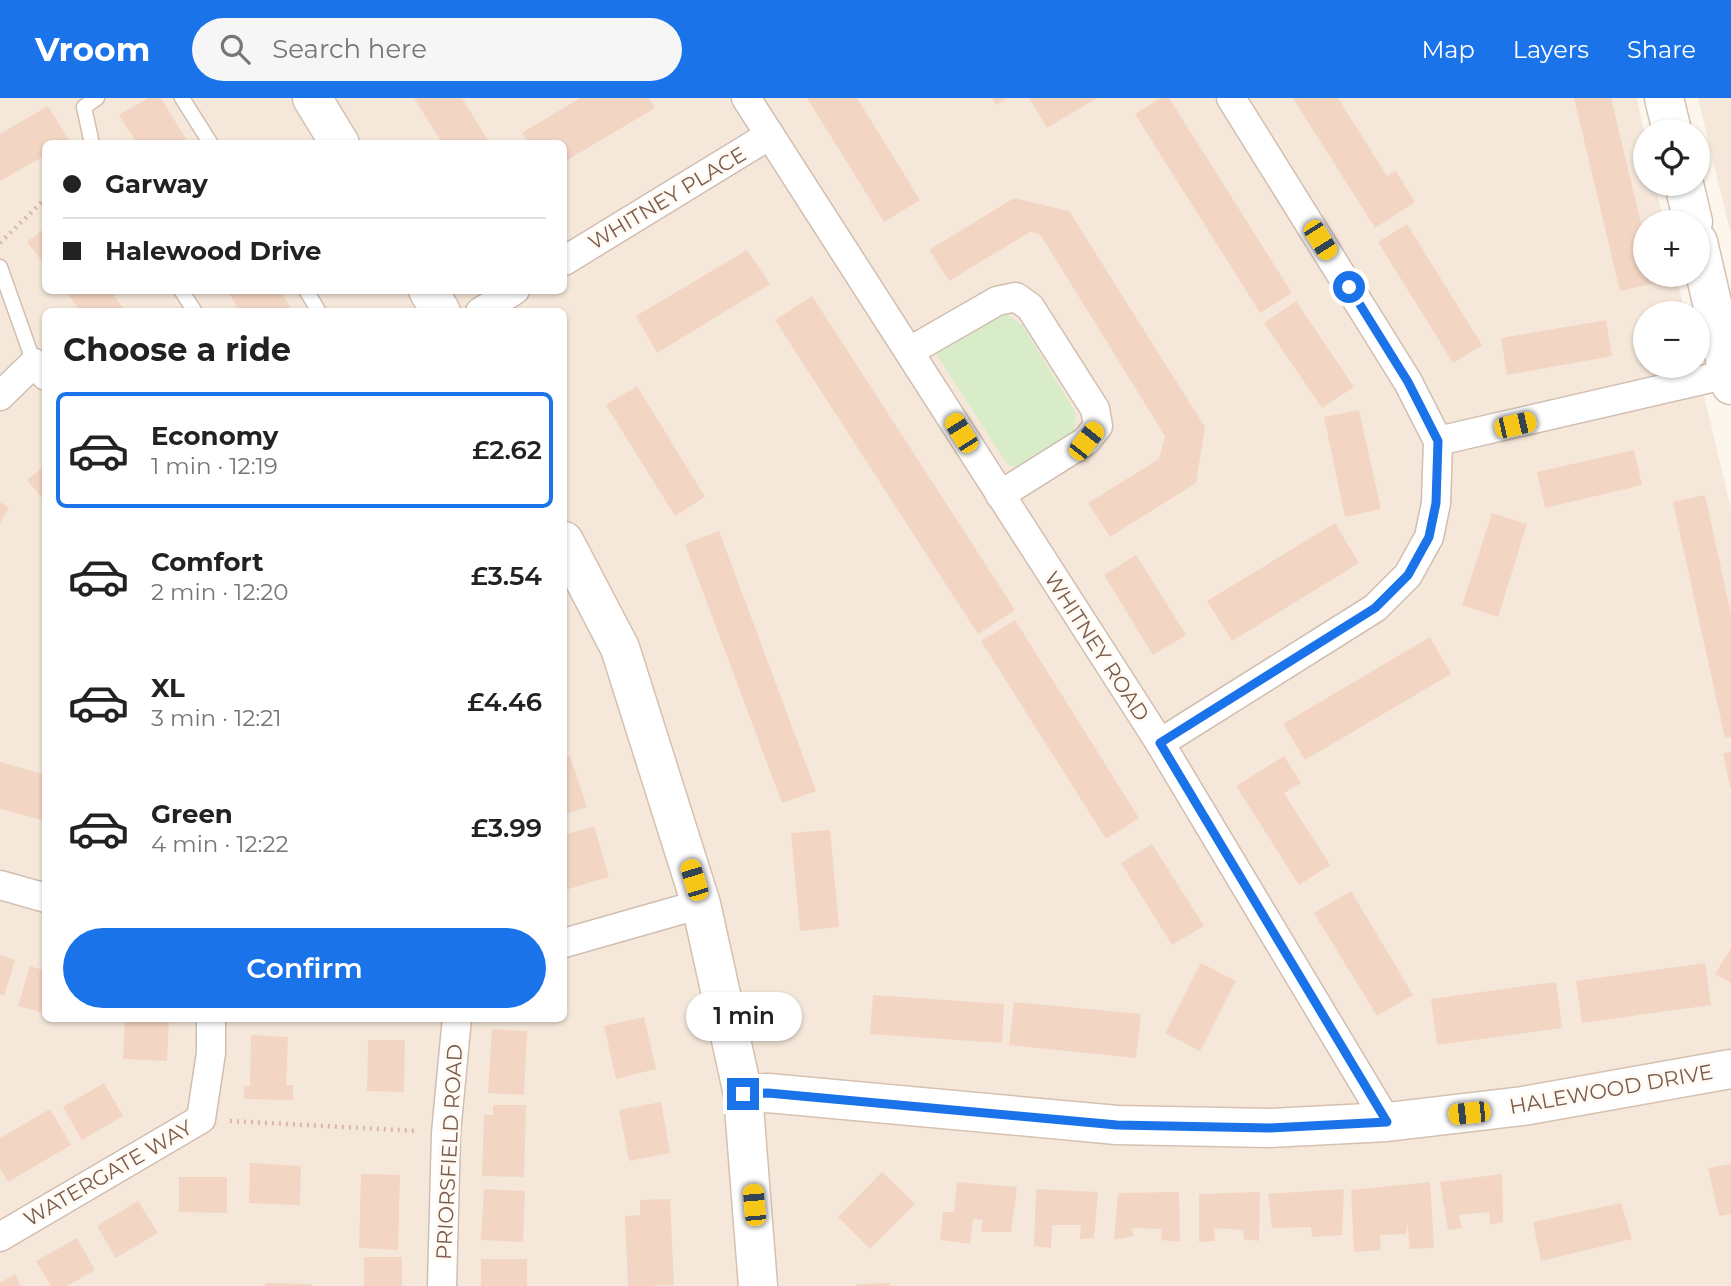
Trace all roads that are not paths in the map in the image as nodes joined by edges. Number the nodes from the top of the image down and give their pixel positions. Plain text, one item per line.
1 (97, 98) edge
2 (182, 98) edge
3 (312, 98) edge
4 (746, 98) edge
5 (1231, 98) edge
6 (1664, 98) edge
7 (1669, 119) edge
8 (770, 135) junction
9 (91, 140) edge
10 (208, 140) edge
11 (338, 140) edge
12 (567, 259) edge
13 (0, 267) edge
14 (1708, 287) edge
15 (509, 294) edge
16 (486, 308) edge
17 (910, 351) junction
18 (40, 369) edge
19 (1730, 380) edge
20 (0, 396) edge
21 (1438, 441) junction
22 (1000, 495) junction
23 (567, 547) edge
24 (1160, 743) junction
25 (0, 884) edge
26 (42, 897) edge
27 (701, 904) junction
28 (567, 942) edge
29 (211, 1022) edge
30 (457, 1022) edge
31 (1729, 1067) edge
32 (743, 1094) junction
33 (1387, 1122) junction
34 (0, 1237) edge
35 (442, 1286) edge
36 (758, 1286) edge

1 - 9 lane
2 - 10 lane
3 - 11 street
4 - 8 street, WHITNEY ROAD
5 - 21 street
6 - 7 street
8 - 12 street, WHITNEY PLACE
8 - 17 street, WHITNEY ROAD
13 - 18 lane
14 - 19 street
15 - 16 street
17 - 22 street, WHITNEY ROAD
17 - 22 street
18 - 20 street
19 - 21 street
21 - 24 street
22 - 24 street, WHITNEY ROAD
23 - 27 street
24 - 33 street, WHITNEY ROAD
25 - 26 street
27 - 28 street
27 - 32 street
29 - 34 street, WATERGATE WAY
30 - 35 street, PRIORSFIELD ROAD
31 - 33 street, HALEWOOD DRIVE
32 - 33 street, HALEWOOD DRIVE
32 - 36 street

